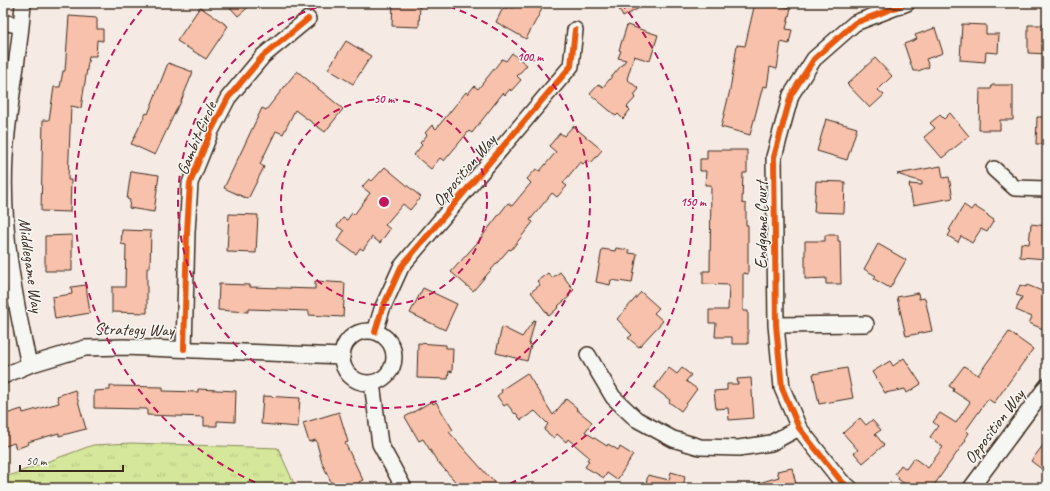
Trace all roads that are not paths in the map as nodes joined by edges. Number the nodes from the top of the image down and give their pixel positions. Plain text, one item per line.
1 (23, 3) edge
2 (907, 3) edge
3 (308, 19) dead end
4 (3, 22) edge
5 (22, 26) junction
6 (575, 30) dead end
7 (994, 168) dead end
8 (1047, 189) edge
9 (866, 324) dead end
10 (776, 325) junction
11 (375, 332) junction
12 (184, 349) junction
13 (588, 355) dead end
14 (342, 356) junction
15 (29, 365) junction
16 (3, 376) edge
17 (372, 383) junction
18 (1047, 386) edge
19 (799, 428) junction
20 (404, 488) edge
21 (850, 488) edge
22 (971, 488) edge

1 - 5 street, Middlegame Way
2 - 10 street, Endgame Court
3 - 12 street, Gambit Circle
4 - 5 street
5 - 15 street, Middlegame Way
6 - 11 street, Opposition Way
7 - 8 street
9 - 10 street
10 - 19 street, Endgame Court
11 - 14 street
11 - 17 street
12 - 14 street, Strategy Way
12 - 15 street, Strategy Way
13 - 19 street
14 - 17 street
15 - 16 street, Strategy Way
17 - 20 street
18 - 22 street, Opposition Way
19 - 21 street, Endgame Court

